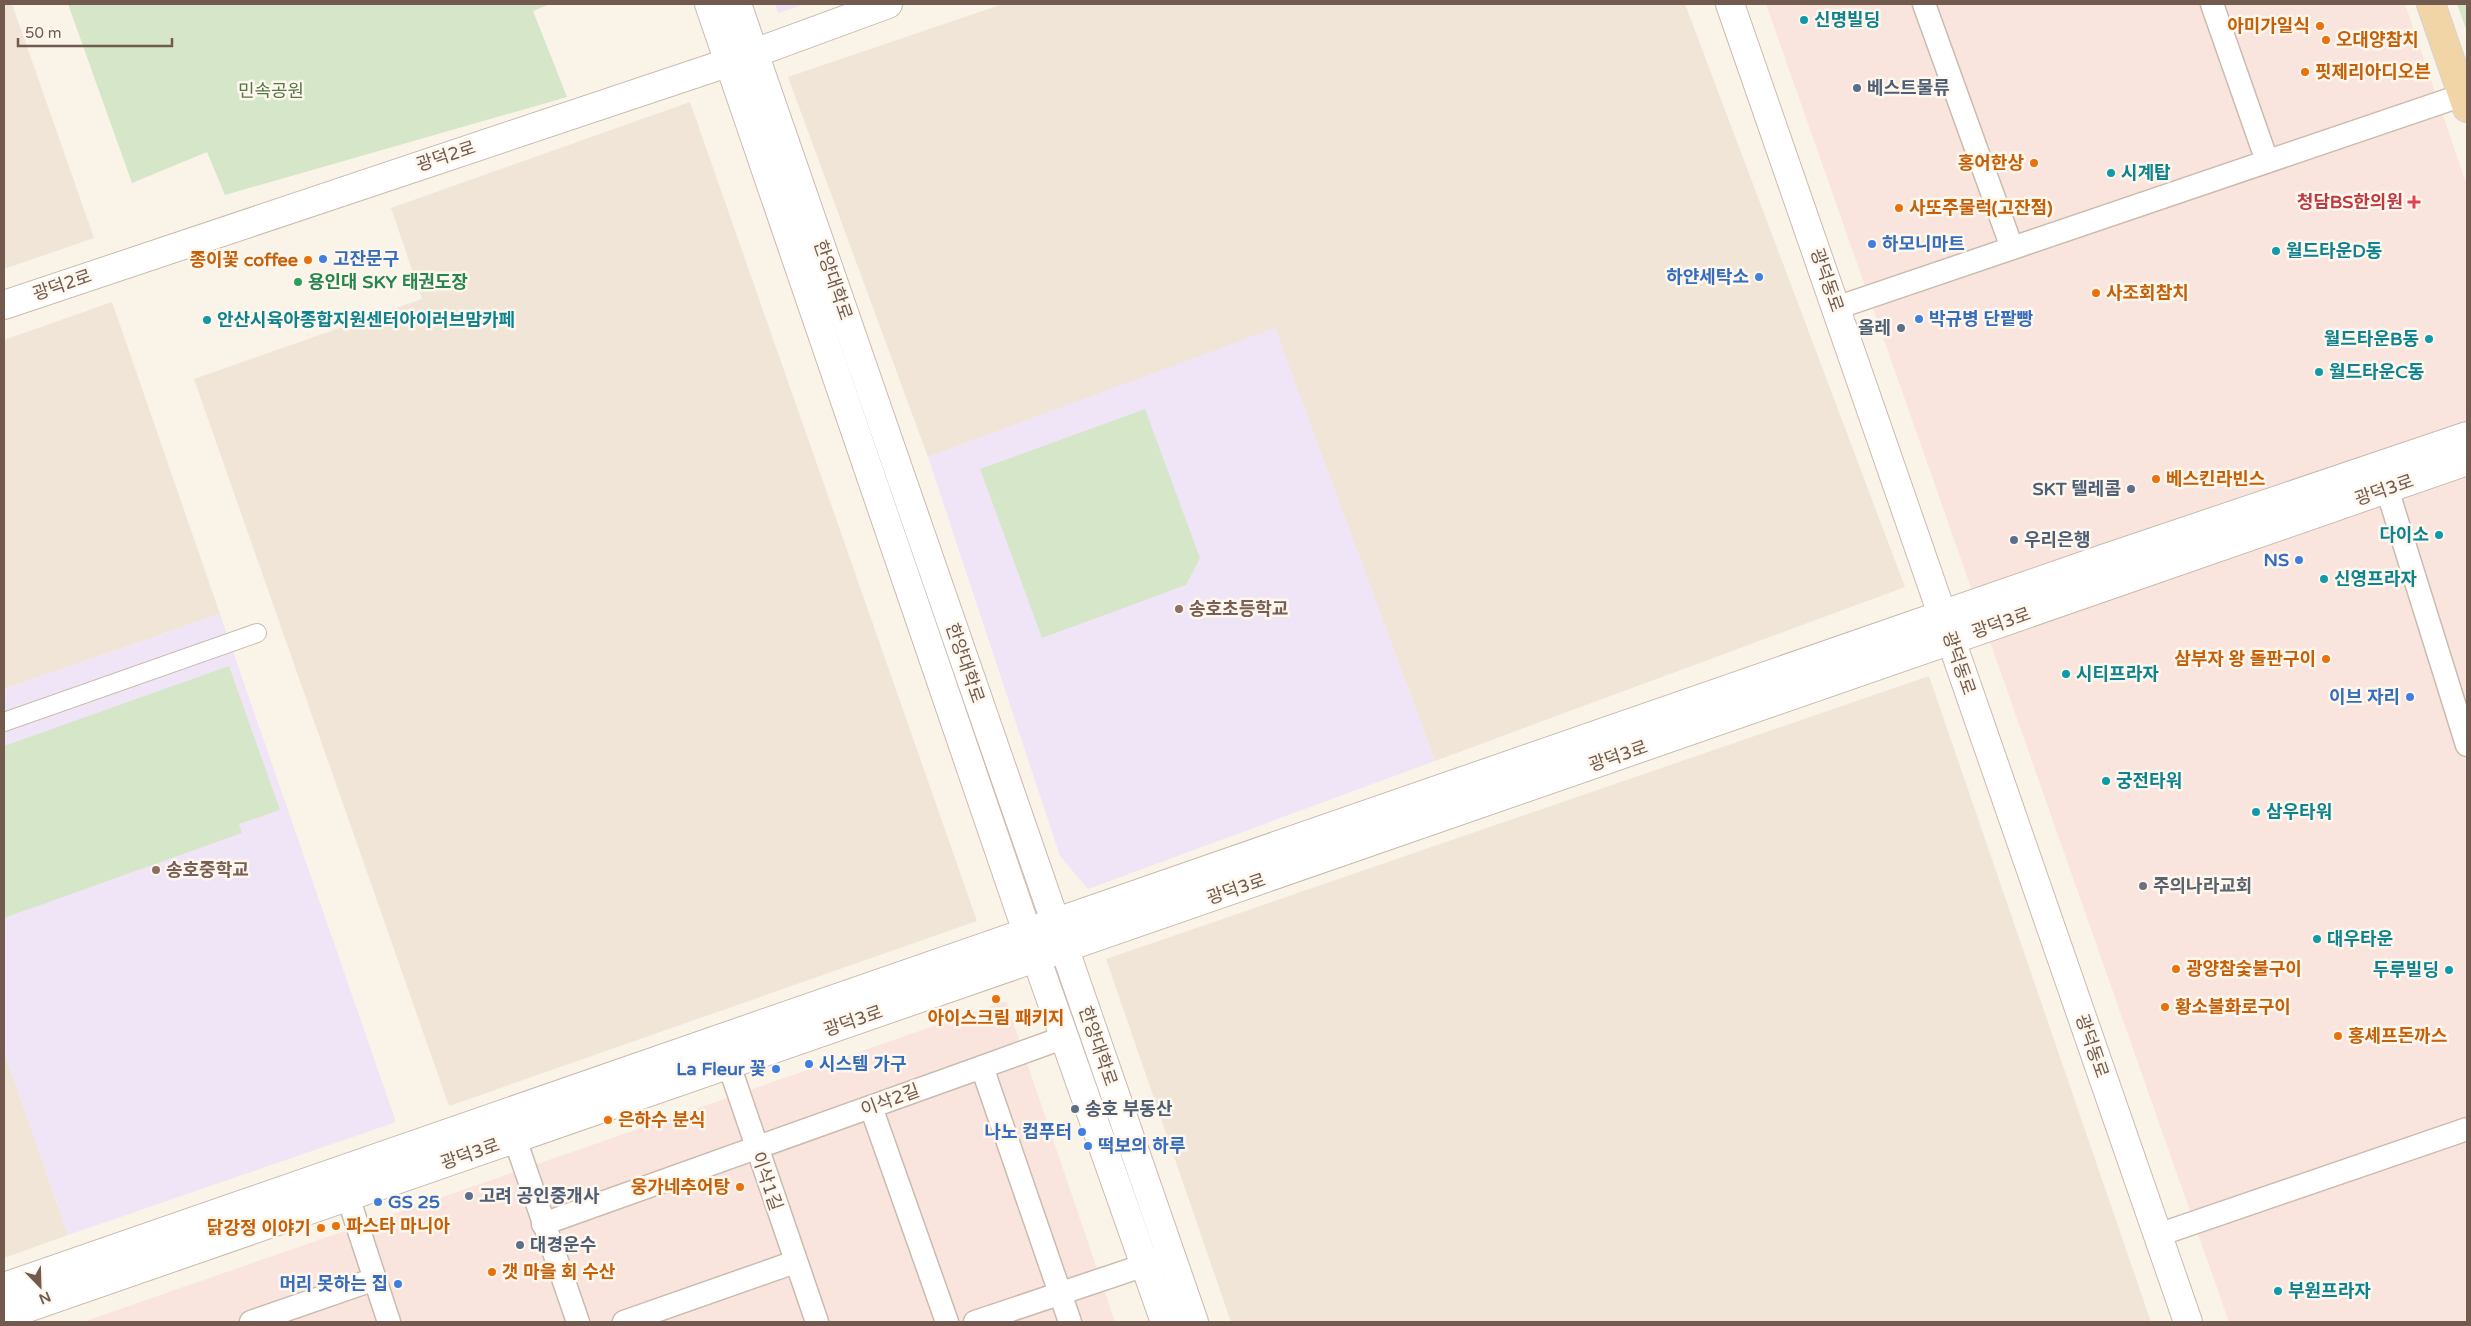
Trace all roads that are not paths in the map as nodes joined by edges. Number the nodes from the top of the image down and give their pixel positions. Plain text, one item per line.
1 (709, 4) edge
2 (737, 4) edge
3 (888, 4) edge
4 (1730, 4) edge
5 (1924, 4) edge
6 (2212, 4) edge
7 (2431, 4) edge
8 (742, 57) junction
9 (2465, 101) edge
10 (2268, 161) junction
11 (2012, 248) junction
12 (4, 305) edge
13 (1836, 308) junction
14 (2467, 436) edge
15 (2467, 460) edge
16 (2387, 489) junction
17 (1943, 615) junction
18 (257, 633) dead end
19 (1952, 641) junction
20 (4, 722) edge
21 (2467, 745) edge
22 (1055, 922) junction
23 (1027, 932) junction
24 (1064, 948) junction
25 (1036, 958) junction
26 (1065, 1037) junction
27 (715, 1040) junction
28 (728, 1064) junction
29 (982, 1067) junction
30 (871, 1107) junction
31 (2467, 1129) edge
32 (515, 1139) junction
33 (756, 1148) junction
34 (348, 1197) junction
35 (543, 1224) junction
36 (2158, 1235) junction
37 (1158, 1261) junction
38 (796, 1262) junction
39 (375, 1279) junction
40 (4, 1287) edge
41 (1060, 1294) junction
42 (4, 1316) edge
43 (251, 1322) edge
44 (389, 1322) edge
45 (578, 1322) edge
46 (624, 1322) edge
47 (817, 1322) edge
48 (947, 1322) edge
49 (975, 1322) edge
50 (1070, 1322) edge
51 (1165, 1322) edge
52 (1194, 1322) edge
53 (2188, 1322) edge

1 - 8 street, 한양대학로
2 - 8 street, 한양대학로
3 - 8 street, 광덕2로
4 - 13 street, 광덕동로
5 - 11 street
6 - 10 street
7 - 9 main road
8 - 12 street, 광덕2로
8 - 22 street, 한양대학로
8 - 23 street, 한양대학로
9 - 10 street
10 - 11 street
11 - 13 street
13 - 17 street, 광덕동로
14 - 17 street, 광덕3로
15 - 16 street, 광덕3로
16 - 19 street, 광덕3로
16 - 21 street
17 - 19 street, 광덕동로
17 - 22 street, 광덕3로
18 - 20 street
19 - 24 street, 광덕3로
19 - 36 street, 광덕동로
22 - 23 street, 광덕3로
22 - 24 street, 한양대학로
23 - 25 street, 한양대학로
23 - 27 street, 광덕3로
24 - 25 street, 광덕3로
24 - 37 street, 한양대학로
25 - 26 street, 한양대학로
25 - 28 street, 광덕3로
26 - 29 street, 이삭2길
26 - 37 street, 한양대학로
27 - 28 street, 이삭1길
27 - 40 street, 광덕3로
28 - 32 street, 광덕3로
28 - 33 street, 이삭1길
29 - 30 street, 이삭2길
29 - 41 street
30 - 33 street, 이삭2길
30 - 48 street
31 - 36 street
32 - 34 street, 광덕3로
32 - 35 street
33 - 35 street, 이삭2길
33 - 38 street, 이삭1길
34 - 39 street
34 - 42 street, 광덕3로
35 - 45 street
36 - 53 street, 광덕동로
37 - 41 street
37 - 51 street, 한양대학로
37 - 52 street, 한양대학로
38 - 46 street
38 - 47 street, 이삭1길
39 - 43 street
39 - 44 street
41 - 49 street
41 - 50 street

